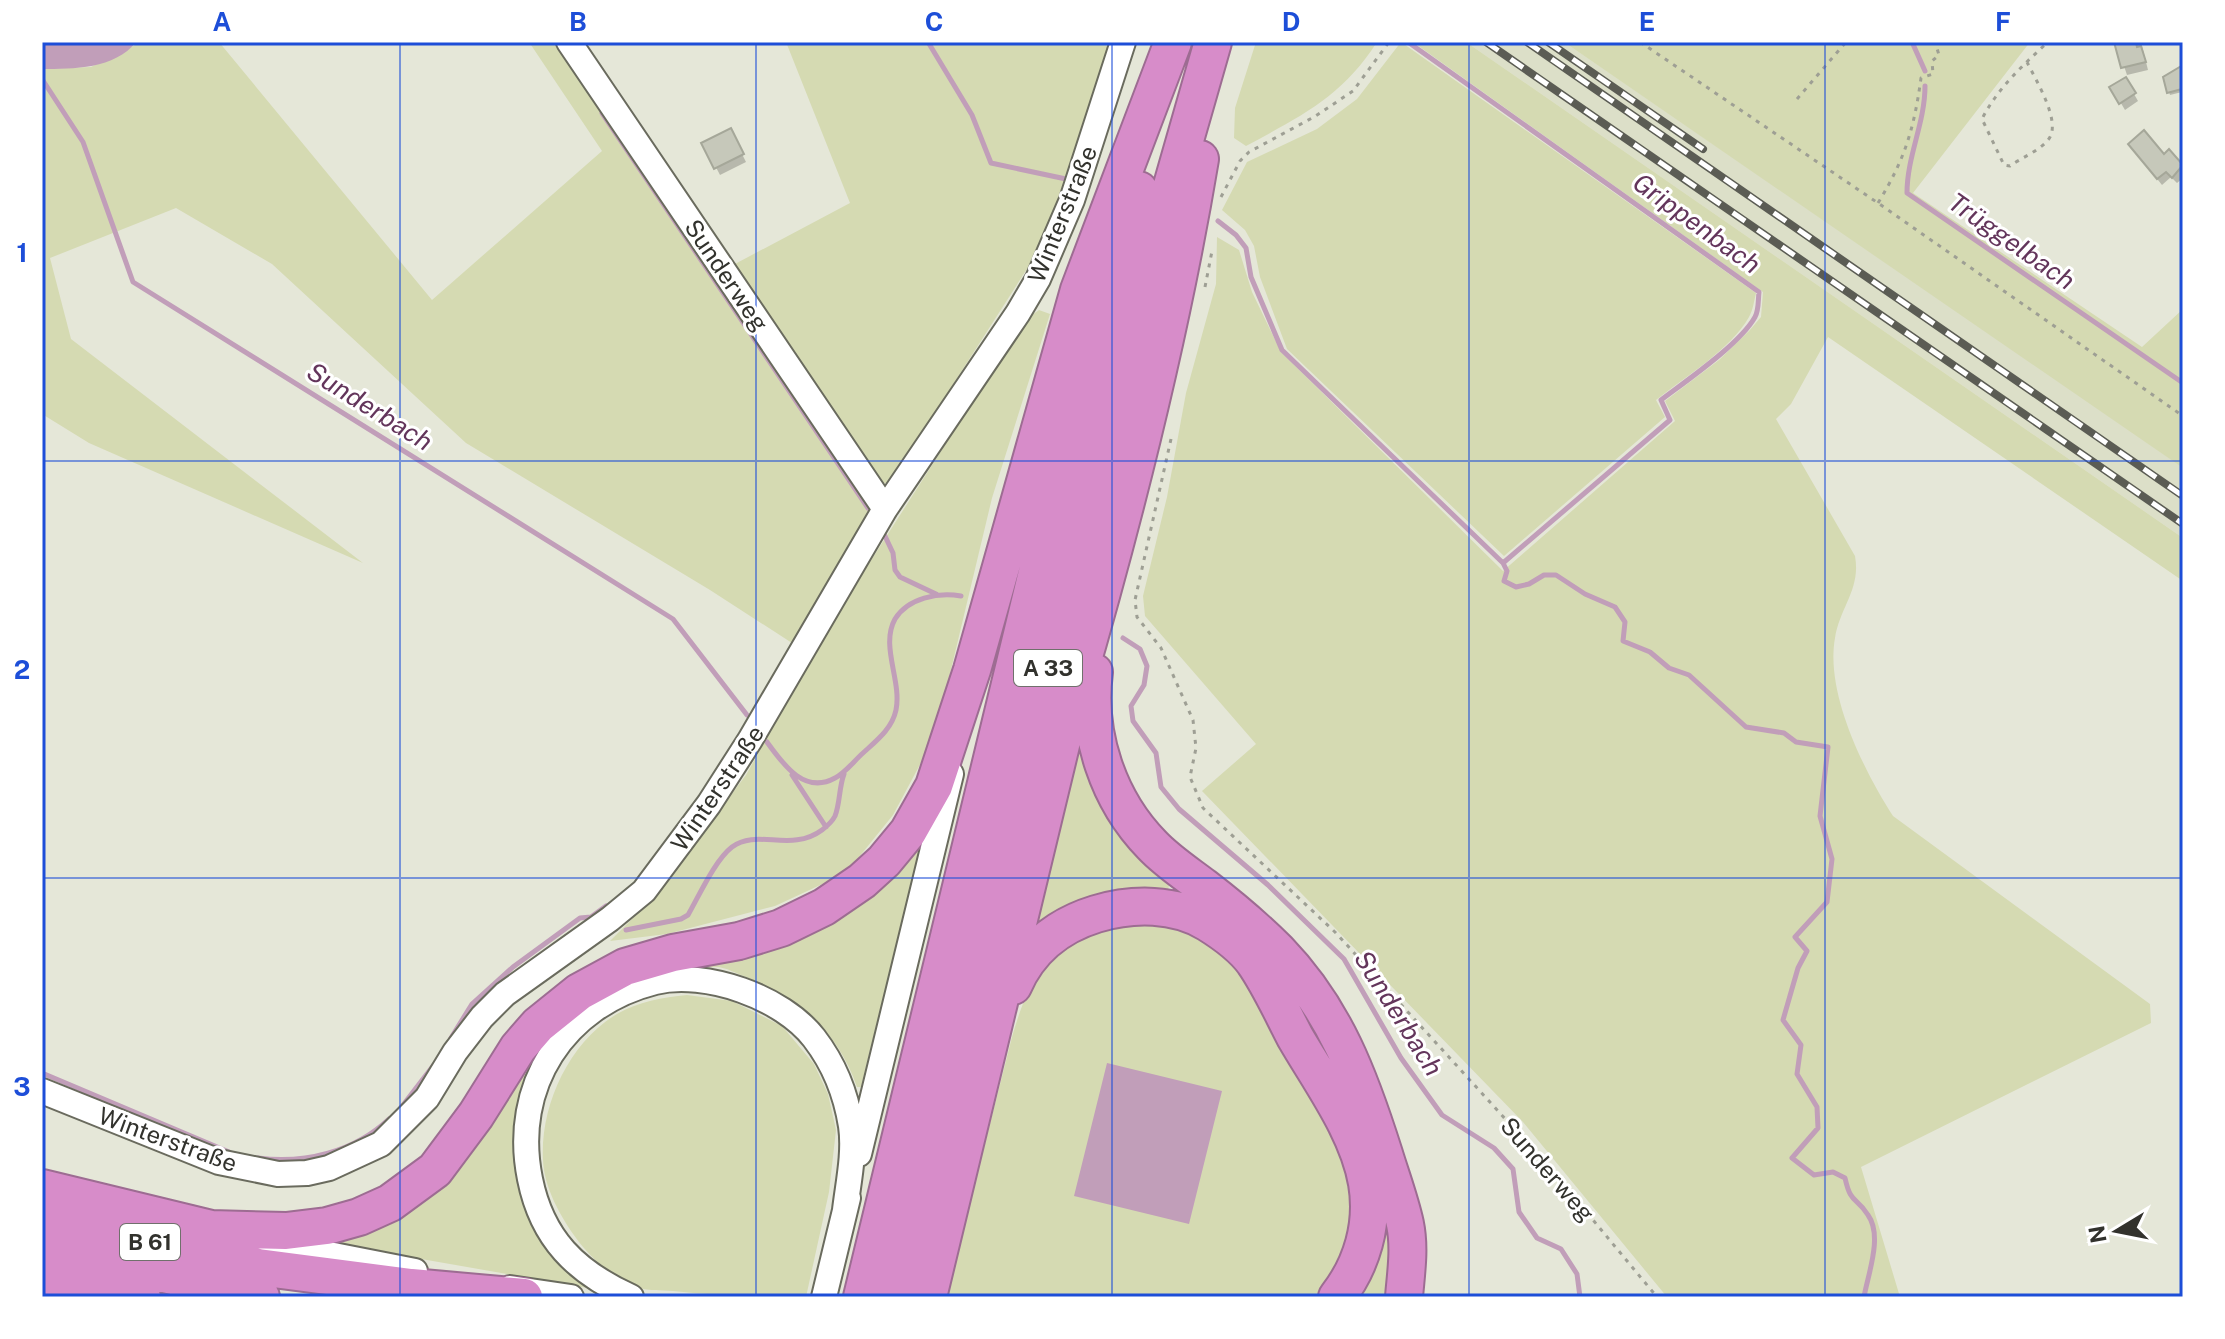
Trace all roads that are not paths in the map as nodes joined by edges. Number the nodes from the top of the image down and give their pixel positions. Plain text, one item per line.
1 (569, 42) edge
2 (1123, 42) edge
3 (1173, 42) edge
4 (1179, 42) edge
5 (1213, 42) edge
6 (1220, 42) edge
7 (885, 509) junction
8 (1102, 595) junction
9 (972, 670) junction
10 (991, 1040) junction
11 (42, 1091) edge
12 (42, 1188) edge
13 (845, 1210) junction
14 (42, 1216) edge
15 (211, 1229) junction
16 (42, 1245) edge
17 (42, 1277) edge
18 (259, 1282) edge
19 (81, 1297) edge
20 (142, 1297) edge
21 (389, 1297) edge
22 (524, 1297) edge
23 (571, 1297) edge
24 (631, 1297) edge
25 (824, 1297) edge
26 (862, 1297) edge
27 (892, 1297) edge
28 (928, 1297) edge
29 (1337, 1297) edge
30 (1404, 1297) edge

1 - 7 street, Sunderweg
2 - 7 street, Winterstraße
3 - 9 highway
4 - 26 highway, A 33
5 - 27 highway, A 33
6 - 8 highway
7 - 11 street, Winterstraße
8 - 10 highway
8 - 30 highway
9 - 13 street
9 - 15 highway
10 - 28 highway
10 - 29 highway
12 - 15 highway
13 - 24 street
13 - 25 street
14 - 18 highway, B 61
15 - 23 street
16 - 18 highway, B 61
17 - 19 highway
17 - 20 highway
18 - 21 street, B 61
18 - 22 highway

